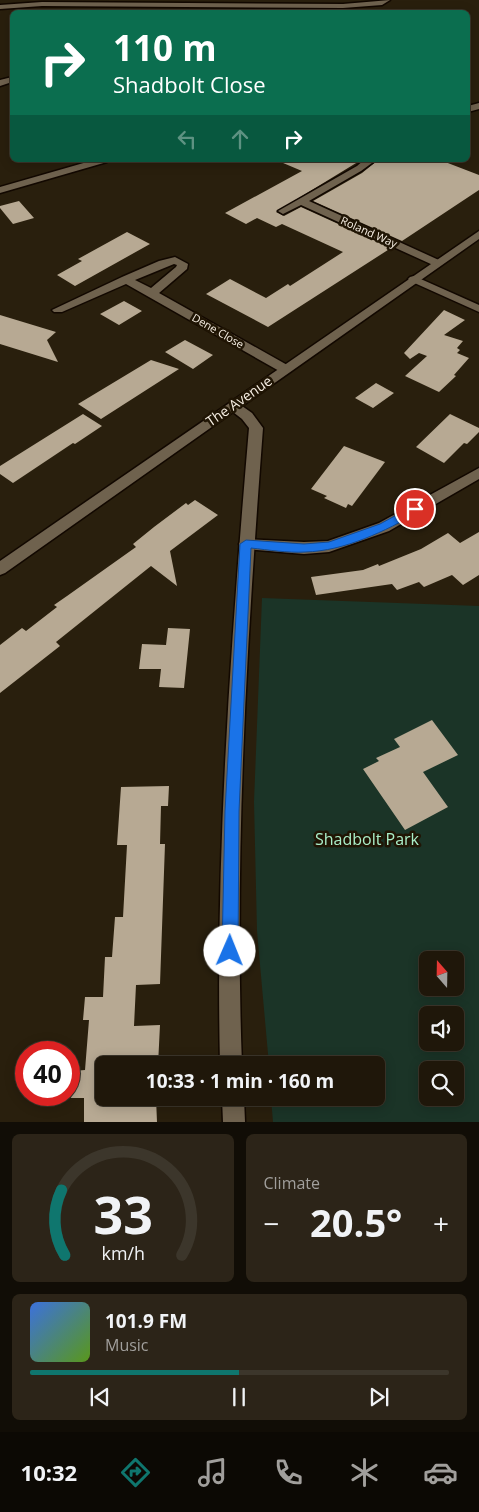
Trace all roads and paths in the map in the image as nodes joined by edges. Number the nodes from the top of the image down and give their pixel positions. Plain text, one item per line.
1 (384, 1) edge
2 (91, 2) edge
3 (0, 7) edge
4 (139, 8) edge
5 (391, 9) dead end
6 (97, 162) edge
7 (368, 162) edge
8 (0, 190) edge
9 (301, 201) junction
10 (283, 211) dead end
11 (479, 234) edge
12 (437, 263) junction
13 (126, 279) junction
14 (414, 279) junction
15 (152, 293) junction
16 (479, 309) edge
17 (58, 310) dead end
18 (284, 369) junction
19 (234, 406) junction
20 (479, 473) edge
21 (246, 544) junction
22 (0, 570) edge
23 (231, 1056) edge
24 (233, 1106) edge
25 (234, 1122) edge

1 - 4 street
1 - 5 street
2 - 3 street
2 - 4 street
6 - 8 street
7 - 9 street
9 - 10 street
9 - 12 street, Roland Way
11 - 12 street, The Avenue
12 - 14 street, The Avenue
13 - 15 street, Dene Close
13 - 15 street
13 - 17 street
14 - 16 street
14 - 18 street, The Avenue
15 - 18 street, Dene Close
18 - 19 street, The Avenue
19 - 21 street
19 - 22 street, The Avenue
20 - 21 street
21 - 23 street
24 - 25 street

